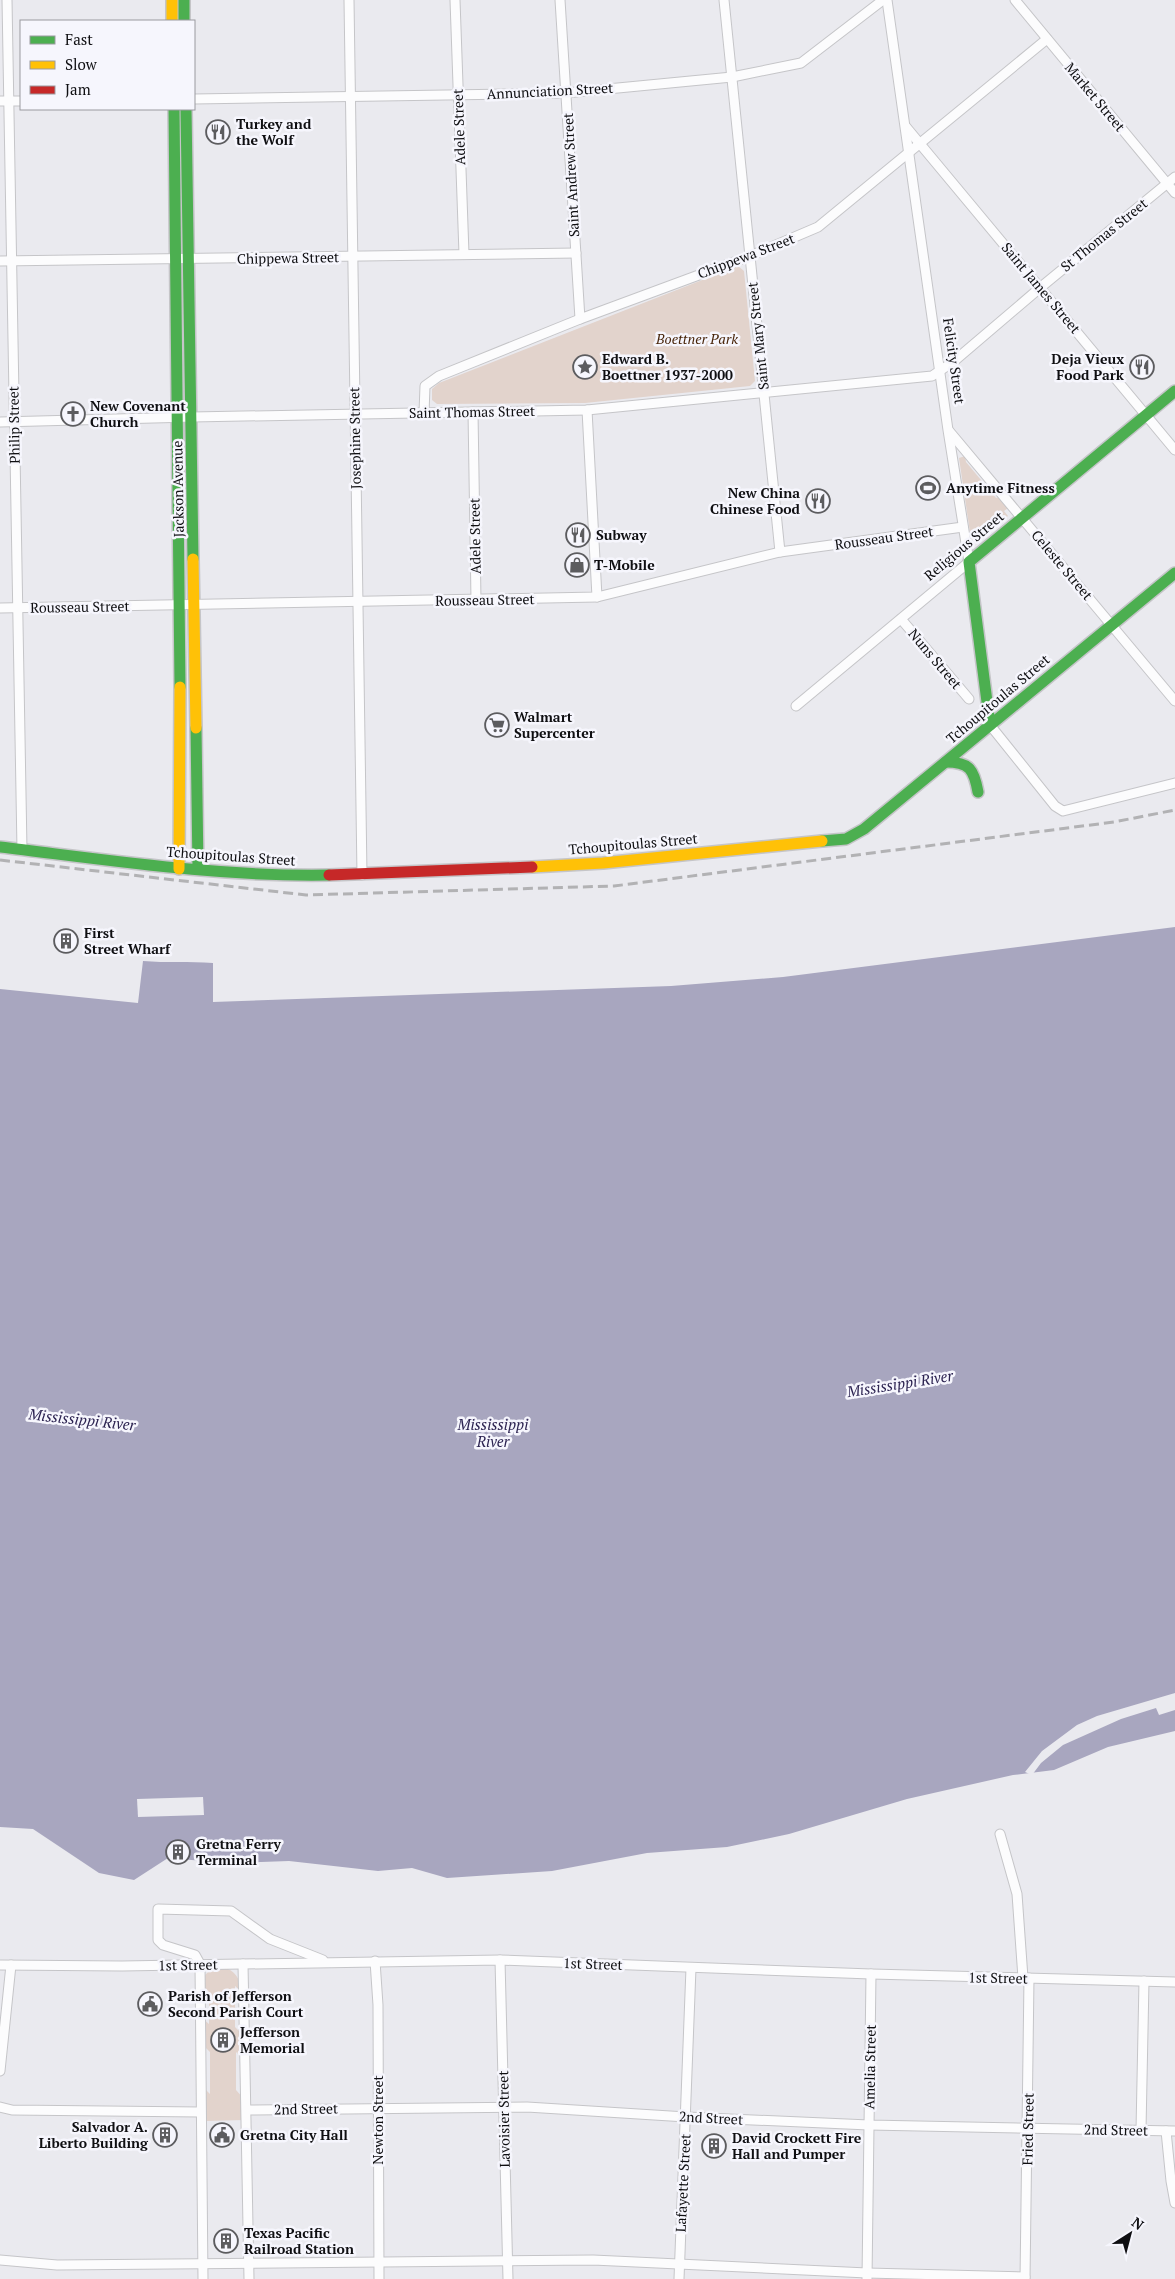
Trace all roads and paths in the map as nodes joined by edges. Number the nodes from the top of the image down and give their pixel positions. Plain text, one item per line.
1 (7, 0) edge
2 (172, 0) edge
3 (184, 0) edge
4 (349, 0) edge
5 (455, 0) edge
6 (560, 0) edge
7 (724, 0) edge
8 (883, 0) edge
9 (887, 0) edge
10 (1015, 0) edge
11 (172, 20) edge
12 (184, 20) edge
13 (1047, 39) junction
14 (732, 77) junction
15 (566, 93) junction
16 (458, 95) junction
17 (349, 96) junction
18 (195, 99) edge
19 (4, 101) edge
20 (20, 101) edge
21 (174, 110) edge
22 (186, 110) edge
23 (906, 127) junction
24 (920, 143) junction
25 (910, 151) junction
26 (1175, 177) edge
27 (1167, 184) junction
28 (1175, 193) edge
29 (576, 253) junction
30 (464, 254) junction
31 (750, 256) junction
32 (353, 257) junction
33 (176, 259) junction
34 (189, 259) junction
35 (0, 261) edge
36 (11, 261) junction
37 (1041, 287) junction
38 (580, 320) junction
39 (940, 371) junction
40 (1175, 391) edge
41 (764, 393) junction
42 (587, 410) junction
43 (473, 412) junction
44 (424, 413) junction
45 (355, 414) junction
46 (1146, 415) junction
47 (179, 417) junction
48 (192, 417) junction
49 (0, 422) edge
50 (14, 422) junction
51 (948, 430) junction
52 (1175, 450) edge
53 (1022, 516) junction
54 (963, 527) junction
55 (780, 552) junction
56 (969, 562) junction
57 (1175, 573) edge
58 (598, 597) junction
59 (476, 600) junction
60 (357, 602) junction
61 (180, 605) junction
62 (194, 606) junction
63 (17, 607) junction
64 (0, 608) edge
65 (901, 619) junction
66 (1112, 624) junction
67 (969, 699) dead end
68 (1175, 701) edge
69 (796, 706) dead end
70 (990, 725) junction
71 (946, 762) junction
72 (1175, 783) edge
73 (978, 792) dead end
74 (0, 847) edge
75 (22, 850) junction
76 (179, 869) junction
77 (198, 869) junction
78 (362, 875) junction
79 (1000, 1834) dead end
80 (500, 1960) junction
81 (375, 1961) junction
82 (328, 1962) junction
83 (200, 1964) junction
84 (243, 1964) junction
85 (0, 1965) edge
86 (11, 1965) junction
87 (691, 1968) junction
88 (871, 1974) junction
89 (1026, 1978) junction
90 (1144, 1982) junction
91 (1175, 1982) edge
92 (0, 2071) edge
93 (503, 2107) junction
94 (0, 2108) edge
95 (378, 2108) junction
96 (247, 2110) junction
97 (200, 2112) junction
98 (686, 2117) junction
99 (869, 2125) junction
100 (1028, 2128) junction
101 (1141, 2130) junction
102 (1171, 2131) edge
103 (1175, 2203) edge
104 (0, 2260) edge
105 (507, 2260) junction
106 (379, 2262) junction
107 (248, 2263) junction
108 (203, 2264) junction
109 (680, 2265) junction
110 (867, 2276) edge
111 (1025, 2278) edge
112 (203, 2279) edge
113 (249, 2279) edge
114 (379, 2279) edge
115 (508, 2279) edge
116 (679, 2279) edge

1 - 19 street, Philip Street
2 - 11 street
3 - 12 street
4 - 17 street, Josephine Street
5 - 16 street, Adele Street
6 - 15 street, Saint Andrew Street
7 - 14 street, Saint Mary Street
8 - 14 street, Annunciation Street
9 - 23 street, Felicity Street
10 - 13 street, Market Street
13 - 24 street, Chippewa Street
13 - 27 street, Market Street
14 - 15 street, Annunciation Street
14 - 31 street, Saint Mary Street
15 - 16 street, Annunciation Street
15 - 29 street, Saint Andrew Street
16 - 17 street, Annunciation Street
16 - 30 street, Adele Street
17 - 18 street, Annunciation Street
17 - 32 street, Josephine Street
19 - 20 street
19 - 36 street, Philip Street
21 - 33 street, Jackson Avenue
22 - 34 street, Jackson Avenue
23 - 24 street, Saint James Street
23 - 25 street, Felicity Street
24 - 25 street, Chippewa Street
24 - 37 street, Saint James Street
25 - 31 street, Chippewa Street
25 - 39 street, Felicity Street
26 - 27 street, St Thomas Street
27 - 28 street, Market Street
27 - 37 street, St Thomas Street
29 - 30 street, Chippewa Street
29 - 38 street, Saint Andrew Street
30 - 32 street, Chippewa Street
31 - 38 street, Chippewa Street
31 - 41 street, Saint Mary Street
32 - 34 street, Chippewa Street
32 - 45 street, Josephine Street
33 - 34 street, Chippewa Street
33 - 36 street, Chippewa Street
33 - 47 street, Jackson Avenue
34 - 48 street, Jackson Avenue
35 - 36 street, Chippewa Street
36 - 50 street, Philip Street
37 - 39 street, St Thomas Street
37 - 46 street, Saint James Street
38 - 44 street, Chippewa Street
39 - 41 street, Saint Thomas Street
39 - 51 street, Felicity Street
40 - 46 street, Religious Street
41 - 42 street, Saint Thomas Street
41 - 55 street, Saint Mary Street
42 - 43 street, Saint Thomas Street
42 - 58 street
43 - 44 street, Saint Thomas Street
43 - 59 street, Adele Street
44 - 45 street, Saint Thomas Street
45 - 48 street, Saint Thomas Street
45 - 60 street, Josephine Street
46 - 52 street, Saint James Street
46 - 53 street, Religious Street
47 - 48 street, Saint Thomas Street
47 - 50 street, Saint Thomas Street
47 - 61 street, Jackson Avenue
48 - 62 street, Jackson Avenue
49 - 50 street, Saint Thomas Street
50 - 63 street, Philip Street
51 - 53 street, Celeste Street
51 - 54 street, Felicity Street
53 - 56 street, Religious Street
53 - 66 street, Celeste Street
54 - 55 street, Rousseau Street
54 - 56 street, Felicity Street
55 - 58 street, Rousseau Street
56 - 65 street, Religious Street
56 - 70 street, Felicity Street
57 - 66 street, Tchoupitoulas Street
58 - 59 street, Rousseau Street
59 - 60 street, Rousseau Street
60 - 62 street, Rousseau Street
60 - 78 street, Josephine Street
61 - 62 street, Rousseau Street
61 - 63 street, Rousseau Street
61 - 76 street, Jackson Avenue
62 - 77 street, Jackson Avenue
63 - 64 street, Rousseau Street
63 - 75 street, Philip Street
65 - 67 street, Nuns Street
65 - 69 street, Religious Street
66 - 68 street, Celeste Street
66 - 70 street, Tchoupitoulas Street
70 - 71 street, Tchoupitoulas Street
70 - 72 street
71 - 73 street
71 - 78 street, Tchoupitoulas Street
74 - 75 street, Tchoupitoulas Street
75 - 76 street, Tchoupitoulas Street
76 - 77 street, Tchoupitoulas Street
77 - 78 street, Tchoupitoulas Street
79 - 89 street, Fried Street
80 - 81 street, 1st Street
80 - 87 street, 1st Street
80 - 93 street, Lavoisier Street
81 - 82 street, 1st Street
81 - 95 street, Newton Street
82 - 83 street
82 - 84 street, 1st Street
83 - 84 street, 1st Street
83 - 86 street, 1st Street
83 - 97 street
84 - 96 street
85 - 86 street, 1st Street
86 - 92 street
87 - 88 street, 1st Street
87 - 98 street, Lafayette Street
88 - 89 street, 1st Street
88 - 99 street, Amelia Street
89 - 90 street, 1st Street
89 - 100 street, Fried Street
90 - 91 street, 1st Street
90 - 101 street
93 - 95 street, 2nd Street
93 - 98 street, 2nd Street
93 - 105 street, Lavoisier Street
94 - 97 street
95 - 96 street, 2nd Street
95 - 106 street, Newton Street
96 - 107 street
97 - 108 street
98 - 99 street, 2nd Street
98 - 109 street, Lafayette Street
99 - 100 street, 2nd Street
99 - 110 street, Amelia Street
100 - 101 street, 2nd Street
100 - 111 street, Fried Street
101 - 102 street, 2nd Street
102 - 103 street
104 - 108 street
105 - 106 street
105 - 109 street
105 - 115 street, Lavoisier Street
106 - 107 street
106 - 114 street, Newton Street
107 - 108 street
107 - 113 street
108 - 112 street
109 - 110 street
109 - 116 street, Lafayette Street
110 - 111 street

